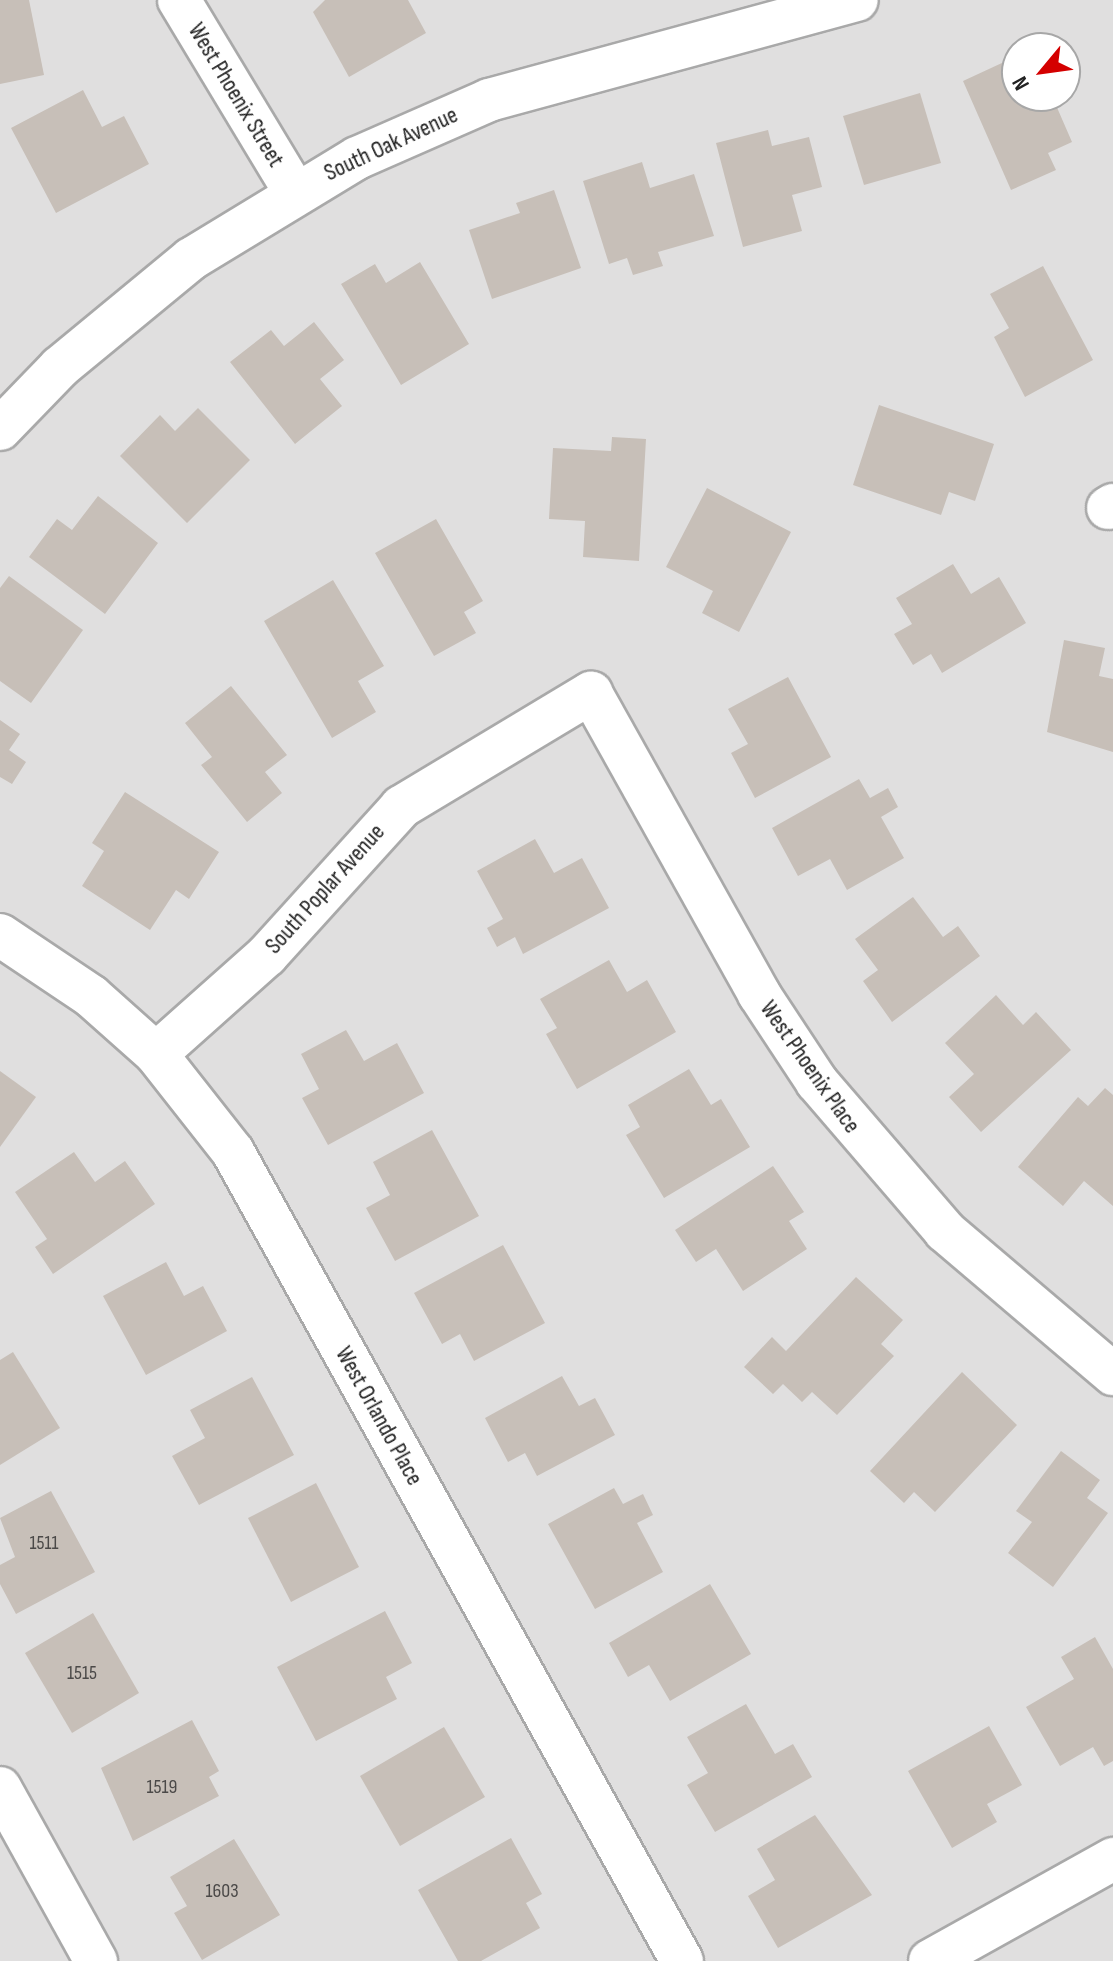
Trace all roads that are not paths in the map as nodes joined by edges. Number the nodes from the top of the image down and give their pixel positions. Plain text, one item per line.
1 (179, 0) edge
2 (857, 0) edge
3 (755, 12) edge
4 (294, 191) junction
5 (0, 429) edge
6 (591, 693) joint
7 (0, 935) edge
8 (156, 1054) junction
9 (1110, 1367) edge
10 (0, 1788) edge
11 (1113, 1859) edge
12 (96, 1961) edge
13 (682, 1961) edge
14 (930, 1961) edge

1 - 4 street, West Phoenix Street
2 - 3 street, South Oak Avenue
3 - 4 street, South Oak Avenue
4 - 5 street, South Oak Avenue
6 - 8 street, South Poplar Avenue
6 - 9 street, West Phoenix Place
7 - 8 street, West Orlando Place
8 - 13 street, West Orlando Place
10 - 12 street
11 - 14 street

